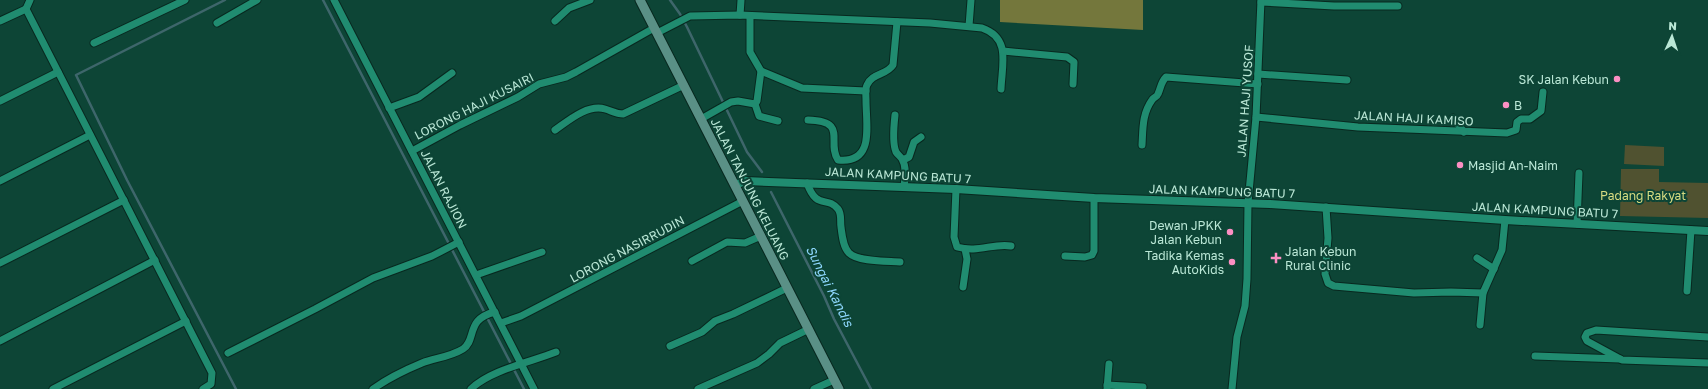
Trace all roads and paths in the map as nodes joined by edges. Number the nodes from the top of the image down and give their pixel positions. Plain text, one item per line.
1 (30, 0) edge
2 (185, 0) edge
3 (257, 0) edge
4 (334, 0) edge
5 (590, 0) edge
6 (640, 0) edge
7 (741, 0) edge
8 (971, 0) edge
9 (1261, 1) edge
10 (170, 3) edge
11 (1398, 6) dead end
12 (26, 9) junction
13 (740, 15) junction
14 (750, 16) junction
15 (0, 21) edge
16 (555, 21) dead end
17 (896, 22) junction
18 (217, 23) dead end
19 (969, 26) junction
20 (656, 30) junction
21 (94, 43) dead end
22 (1003, 51) junction
23 (761, 71) junction
24 (58, 72) junction
25 (452, 73) dead end
26 (1258, 74) junction
27 (1347, 80) dead end
28 (1074, 84) dead end
29 (1258, 84) junction
30 (684, 85) junction
31 (1001, 89) dead end
32 (866, 91) junction
33 (1543, 92) dead end
34 (0, 101) edge
35 (755, 104) junction
36 (389, 108) junction
37 (895, 115) dead end
38 (1256, 117) junction
39 (1453, 118) dead end
40 (701, 119) junction
41 (808, 120) dead end
42 (778, 121) dead end
43 (555, 130) dead end
44 (1464, 132) junction
45 (90, 135) junction
46 (921, 137) dead end
47 (1142, 145) dead end
48 (413, 150) junction
49 (903, 160) junction
50 (1579, 173) dead end
51 (0, 182) edge
52 (807, 183) junction
53 (735, 185) junction
54 (904, 187) junction
55 (956, 189) junction
56 (1094, 198) junction
57 (124, 200) junction
58 (743, 201) junction
59 (1248, 203) junction
60 (1326, 207) junction
61 (1505, 220) junction
62 (1577, 224) junction
63 (1691, 230) junction
64 (1708, 231) edge
65 (761, 236) junction
66 (457, 243) junction
67 (1011, 246) dead end
68 (966, 249) junction
69 (542, 252) dead end
70 (1065, 256) dead end
71 (1477, 258) dead end
72 (155, 260) junction
73 (692, 261) dead end
74 (900, 262) dead end
75 (0, 264) edge
76 (1494, 269) junction
77 (476, 274) junction
78 (962, 287) dead end
79 (788, 288) junction
80 (1687, 291) dead end
81 (1483, 293) junction
82 (493, 312) junction
83 (186, 321) junction
84 (501, 323) junction
85 (1480, 325) dead end
86 (807, 330) junction
87 (1708, 337) edge
88 (0, 340) edge
89 (670, 346) dead end
90 (556, 352) dead end
91 (228, 353) dead end
92 (1535, 356) dead end
93 (1622, 360) junction
94 (1708, 363) edge
95 (519, 364) junction
96 (1109, 364) dead end
97 (834, 380) junction
98 (1107, 387) edge
99 (1143, 387) dead end
100 (205, 388) edge
101 (53, 389) edge
102 (373, 389) edge
103 (471, 389) edge
104 (534, 389) edge
105 (698, 389) edge
106 (814, 389) edge
107 (839, 389) edge
108 (1232, 389) edge

1 - 12 street
2 - 10 street
3 - 18 street
4 - 36 street, JALAN RAJION
5 - 16 street
6 - 20 main road, JALAN TANJUNG KELUANG
7 - 13 street
8 - 19 street
9 - 11 street
9 - 26 street, JALAN HAJI YUSOF
10 - 21 street
12 - 15 street
12 - 24 street
13 - 14 street
13 - 20 street, LORONG HAJI KUSAIRI
14 - 17 street
14 - 23 street
17 - 19 street
17 - 32 street
19 - 22 street
20 - 30 main road, JALAN TANJUNG KELUANG
20 - 48 street, LORONG HAJI KUSAIRI
22 - 28 street
22 - 31 street
23 - 32 street
23 - 35 street
24 - 34 street
24 - 45 street
25 - 36 street
26 - 27 street
26 - 29 street, JALAN HAJI YUSOF
29 - 38 street, JALAN HAJI YUSOF
29 - 47 street
30 - 40 main road, JALAN TANJUNG KELUANG
30 - 43 street
32 - 41 street
33 - 44 street, JALAN HAJI KAMISO
35 - 40 street
35 - 42 street
36 - 48 street, JALAN RAJION
37 - 49 street
38 - 44 street, JALAN HAJI KAMISO
38 - 59 street, JALAN HAJI YUSOF
39 - 44 street
40 - 53 main road, JALAN TANJUNG KELUANG
45 - 51 street
45 - 57 street
46 - 49 street
48 - 66 street, JALAN RAJION
49 - 54 street
50 - 62 street
52 - 53 street, JALAN KAMPUNG BATU 7
52 - 54 street, JALAN KAMPUNG BATU 7
52 - 74 street
53 - 58 main road, JALAN TANJUNG KELUANG
54 - 55 street, JALAN KAMPUNG BATU 7
55 - 56 street, JALAN KAMPUNG BATU 7
55 - 68 street
56 - 59 street, JALAN KAMPUNG BATU 7
56 - 70 street
57 - 72 street
57 - 75 street
58 - 65 main road, JALAN TANJUNG KELUANG
58 - 84 street, LORONG NASIRRUDIN
59 - 60 street, JALAN KAMPUNG BATU 7
59 - 108 street, JALAN HAJI YUSOF
60 - 61 street, JALAN KAMPUNG BATU 7
60 - 81 street
61 - 62 street, JALAN KAMPUNG BATU 7
61 - 76 street
62 - 63 street, JALAN KAMPUNG BATU 7
63 - 64 street, JALAN KAMPUNG BATU 7
63 - 80 street
65 - 73 street
65 - 79 main road, JALAN TANJUNG KELUANG
66 - 77 street, JALAN RAJION
66 - 91 street
67 - 68 street
68 - 78 street
69 - 77 street
71 - 76 street
72 - 83 street
72 - 88 street
76 - 81 street
77 - 82 street, JALAN RAJION
79 - 86 main road, JALAN TANJUNG KELUANG
79 - 89 street
81 - 85 street
82 - 84 street, JALAN RAJION
82 - 102 street
83 - 100 street
83 - 101 street
84 - 95 street, JALAN RAJION
86 - 97 main road, JALAN TANJUNG KELUANG
86 - 105 street
87 - 93 street
90 - 95 street
92 - 93 street
93 - 94 street
95 - 103 street
95 - 104 street, JALAN RAJION
96 - 98 street
97 - 106 street
97 - 107 main road, JALAN TANJUNG KELUANG
98 - 99 street

